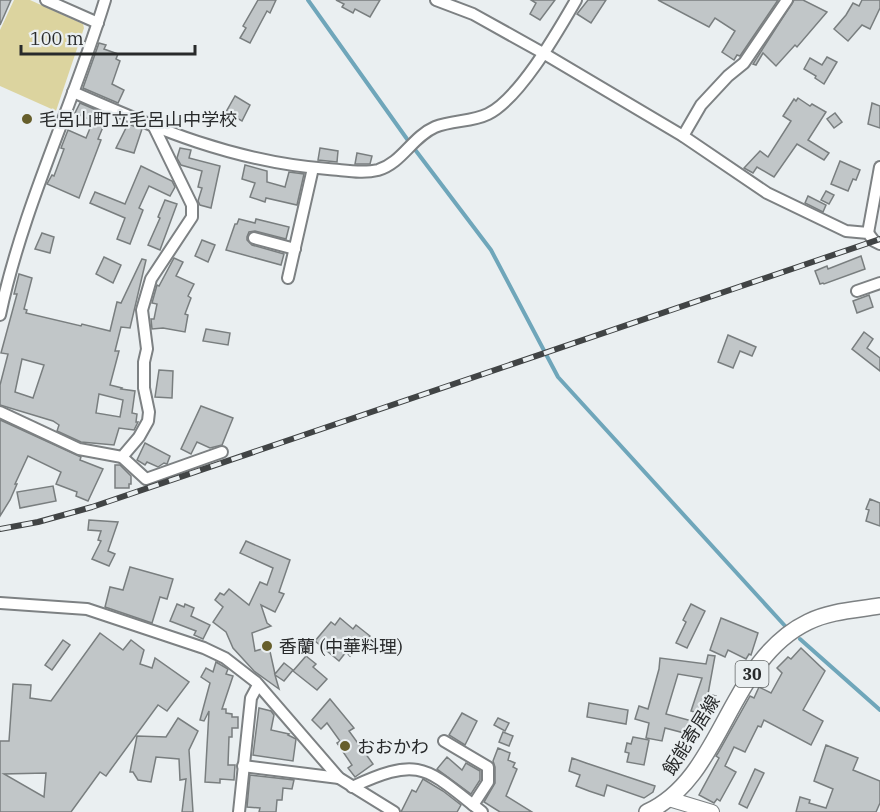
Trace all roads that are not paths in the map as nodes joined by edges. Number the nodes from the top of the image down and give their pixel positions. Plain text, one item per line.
1 (46, 0) edge
2 (105, 0) edge
3 (436, 0) edge
4 (576, 0) edge
5 (787, 0) edge
6 (98, 23) junction
7 (543, 53) junction
8 (73, 93) junction
9 (154, 127) junction
10 (683, 136) junction
11 (880, 167) edge
12 (313, 168) junction
13 (868, 233) junction
14 (254, 238) dead end
15 (880, 244) edge
16 (295, 249) junction
17 (288, 278) dead end
18 (880, 283) edge
19 (857, 291) dead end
20 (0, 315) edge
21 (0, 412) edge
22 (222, 452) dead end
23 (122, 457) junction
24 (0, 603) edge
25 (880, 606) edge
26 (258, 684) junction
27 (444, 741) dead end
28 (243, 766) junction
29 (339, 778) junction
30 (351, 787) junction
31 (473, 804) junction
32 (675, 804) edge
33 (238, 812) edge
34 (394, 812) edge
35 (482, 812) edge
36 (647, 812) edge
37 (712, 812) edge

1 - 6 street
2 - 6 street
3 - 7 street
4 - 7 street
5 - 10 street
6 - 8 street
7 - 10 street
7 - 12 street
8 - 9 street
8 - 20 street
9 - 12 street
9 - 23 street
10 - 13 street
11 - 13 street
12 - 16 street
13 - 15 street
14 - 16 street
16 - 17 street
18 - 19 street
21 - 23 street
22 - 23 street
24 - 26 street
25 - 32 main road, 飯能寄居線 / 30
26 - 28 street
26 - 29 street
27 - 31 street
28 - 29 street
28 - 33 street
29 - 30 street
30 - 31 street
30 - 34 street
31 - 35 street
32 - 36 main road, 飯能寄居線 / 30
32 - 37 main road

